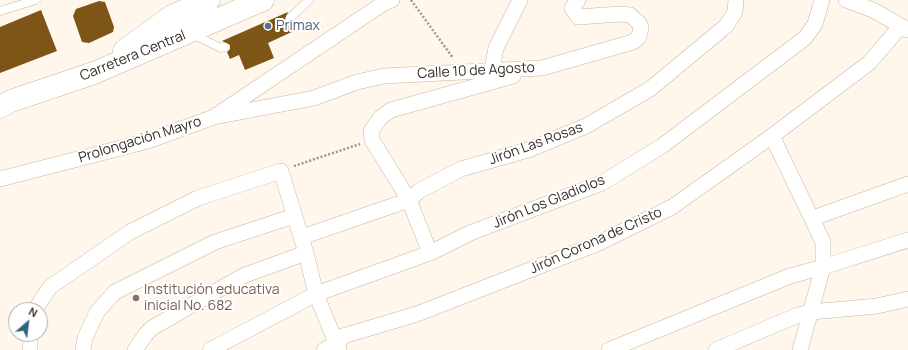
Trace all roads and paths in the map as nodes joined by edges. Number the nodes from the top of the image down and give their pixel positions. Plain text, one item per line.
1 (36, 0) edge
2 (209, 0) edge
3 (263, 0) edge
4 (309, 0) edge
5 (392, 0) edge
6 (411, 0) edge
7 (520, 0) edge
8 (578, 0) edge
9 (736, 0) edge
10 (822, 0) edge
11 (846, 0) edge
12 (0, 11) edge
13 (290, 18) dead end
14 (904, 28) edge
15 (190, 33) junction
16 (225, 47) dead end
17 (542, 68) junction
18 (492, 70) junction
19 (463, 72) junction
20 (94, 73) junction
21 (0, 107) edge
22 (214, 117) junction
23 (772, 136) junction
24 (372, 140) junction
25 (281, 171) junction
26 (0, 179) edge
27 (908, 184) edge
28 (409, 200) junction
29 (294, 216) junction
30 (813, 218) junction
31 (302, 237) junction
32 (908, 240) edge
33 (306, 253) junction
34 (430, 253) junction
35 (823, 267) junction
36 (316, 294) junction
37 (908, 299) edge
38 (40, 302) edge
39 (811, 312) junction
40 (338, 346) edge
41 (83, 350) edge
42 (135, 350) edge
43 (210, 350) edge
44 (324, 350) edge
45 (608, 350) edge
46 (716, 350) edge
47 (800, 350) edge

1 - 12 lane
2 - 20 highway
3 - 15 highway, Carretera Central
4 - 13 lane
5 - 22 street, Prolongación Mayro
6 - 19 path
7 - 18 street
8 - 17 street, Calle 10 de Agosto
9 - 28 street, Jirón Las Rosas
10 - 34 street, Jirón Los Gladiolos
11 - 14 street
14 - 23 street, Jirón Corona de Cristo
15 - 16 lane
15 - 20 highway, Carretera Central
17 - 18 street, Calle 10 de Agosto
17 - 24 street
18 - 19 street, Calle 10 de Agosto
19 - 22 street, Calle 10 de Agosto
20 - 21 highway, Carretera Central
22 - 26 street, Prolongación Mayro
23 - 30 street
23 - 40 street, Jirón Corona de Cristo
24 - 25 path
24 - 28 street
25 - 29 street
25 - 38 street
27 - 30 street
28 - 31 street, Jirón Las Rosas
28 - 34 street
29 - 31 street
29 - 41 street
30 - 35 street
31 - 33 street
32 - 35 street
33 - 36 street
33 - 42 street
34 - 36 street, Jirón Los Gladiolos
35 - 39 street
35 - 45 street
36 - 40 street
36 - 43 street, Jirón Los Gladiolos
37 - 39 street
39 - 46 street
39 - 47 street
40 - 44 street, Jirón Corona de Cristo

